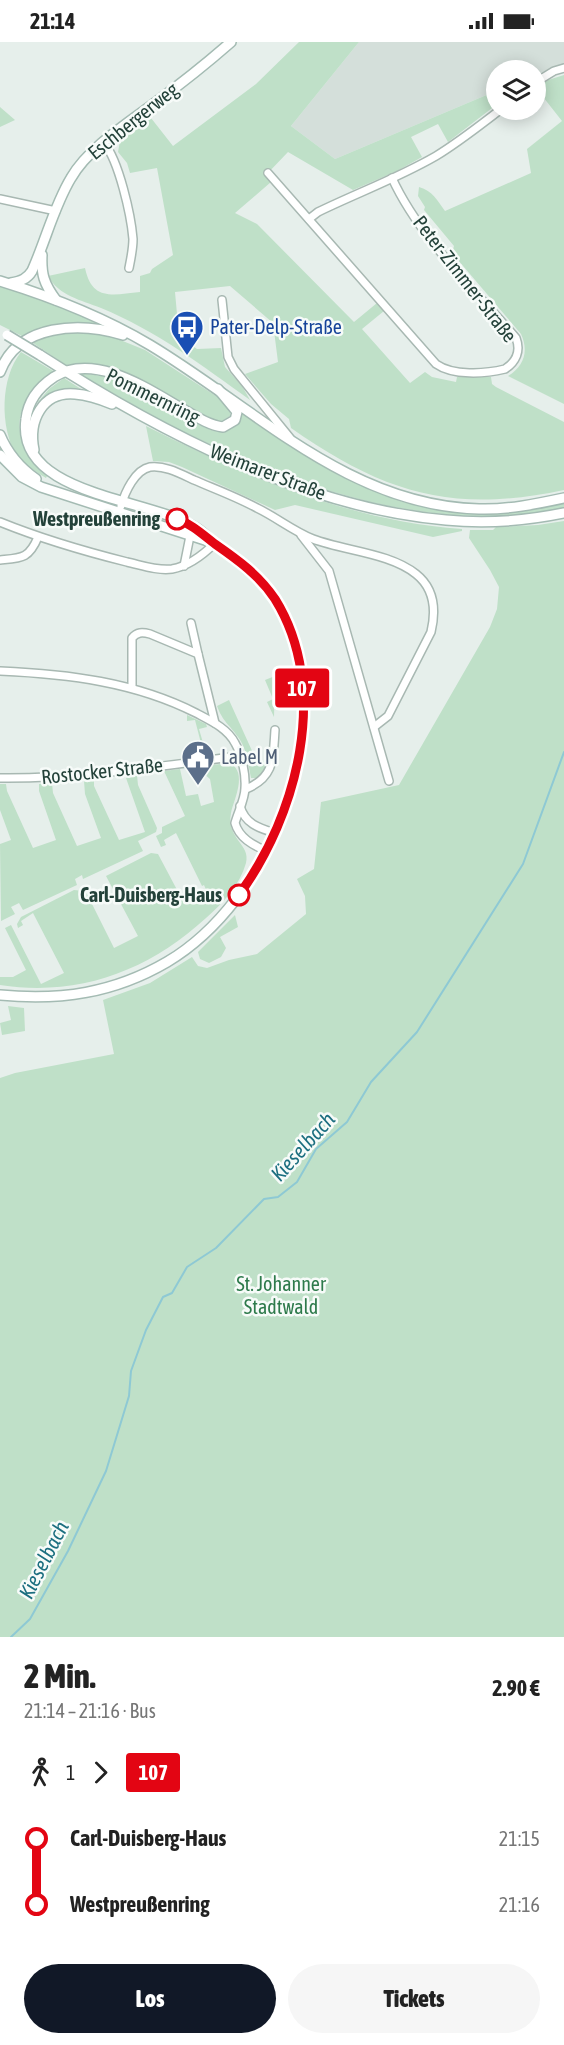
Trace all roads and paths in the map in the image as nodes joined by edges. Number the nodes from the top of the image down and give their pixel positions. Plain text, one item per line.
1 (231, 42) edge
2 (564, 68) edge
3 (546, 75) edge
4 (486, 120) edge
5 (104, 143) junction
6 (268, 173) dead end
7 (392, 178) junction
8 (0, 199) edge
9 (56, 211) junction
10 (309, 219) junction
11 (42, 249) junction
12 (129, 268) dead end
13 (4, 282) edge
14 (56, 300) junction
15 (222, 300) dead end
16 (3, 333) edge
17 (151, 346) junction
18 (65, 371) junction
19 (0, 372) edge
20 (218, 389) junction
21 (143, 417) junction
22 (0, 435) edge
23 (292, 441) junction
24 (0, 455) edge
25 (36, 458) junction
26 (68, 494) junction
27 (564, 498) edge
28 (122, 501) junction
29 (119, 511) junction
30 (564, 513) edge
31 (0, 522) edge
32 (299, 533) junction
33 (190, 536) junction
34 (38, 537) junction
35 (215, 543) junction
36 (0, 560) edge
37 (184, 566) junction
38 (191, 623) dead end
39 (198, 654) junction
40 (0, 670) edge
41 (132, 687) junction
42 (215, 723) junction
43 (374, 727) junction
44 (275, 730) dead end
45 (240, 756) junction
46 (0, 778) edge
47 (389, 781) dead end
48 (246, 789) junction
49 (240, 806) junction
50 (275, 833) junction
51 (266, 851) junction
52 (0, 994) edge

1 - 5 street, Eschbergerweg
2 - 3 street
4 - 7 street
5 - 9 street, Eschbergerweg
5 - 12 street
6 - 10 street, Peter-Zimmer-Straße
7 - 10 street
7 - 10 street, Peter-Zimmer-Straße
8 - 9 street
9 - 11 street, Eschbergerweg
11 - 13 street, Eschbergerweg
11 - 14 street, Eschbergerweg
13 - 14 street
14 - 17 street
15 - 23 street
16 - 18 street, Weimarer Straße, bridge
17 - 19 street
17 - 20 street
18 - 20 street, Pommernring
18 - 21 street, Weimarer Straße
18 - 25 street
20 - 23 street
21 - 25 street, Pommernring
21 - 30 street, Weimarer Straße
22 - 26 street
23 - 27 street
24 - 26 street
25 - 28 street
26 - 29 street
28 - 29 street
28 - 32 street
28 - 35 street
29 - 33 street
31 - 34 street
32 - 43 street
32 - 43 street
33 - 35 street
33 - 37 street
34 - 36 street
34 - 37 street
35 - 37 street
35 - 50 street
38 - 39 street
39 - 41 street
39 - 42 street
40 - 41 street
41 - 42 street
42 - 45 street
43 - 47 street
44 - 48 street
45 - 46 street, Rostocker Straße
45 - 48 street
48 - 49 street
49 - 50 street
49 - 51 street
50 - 51 street
51 - 52 street

